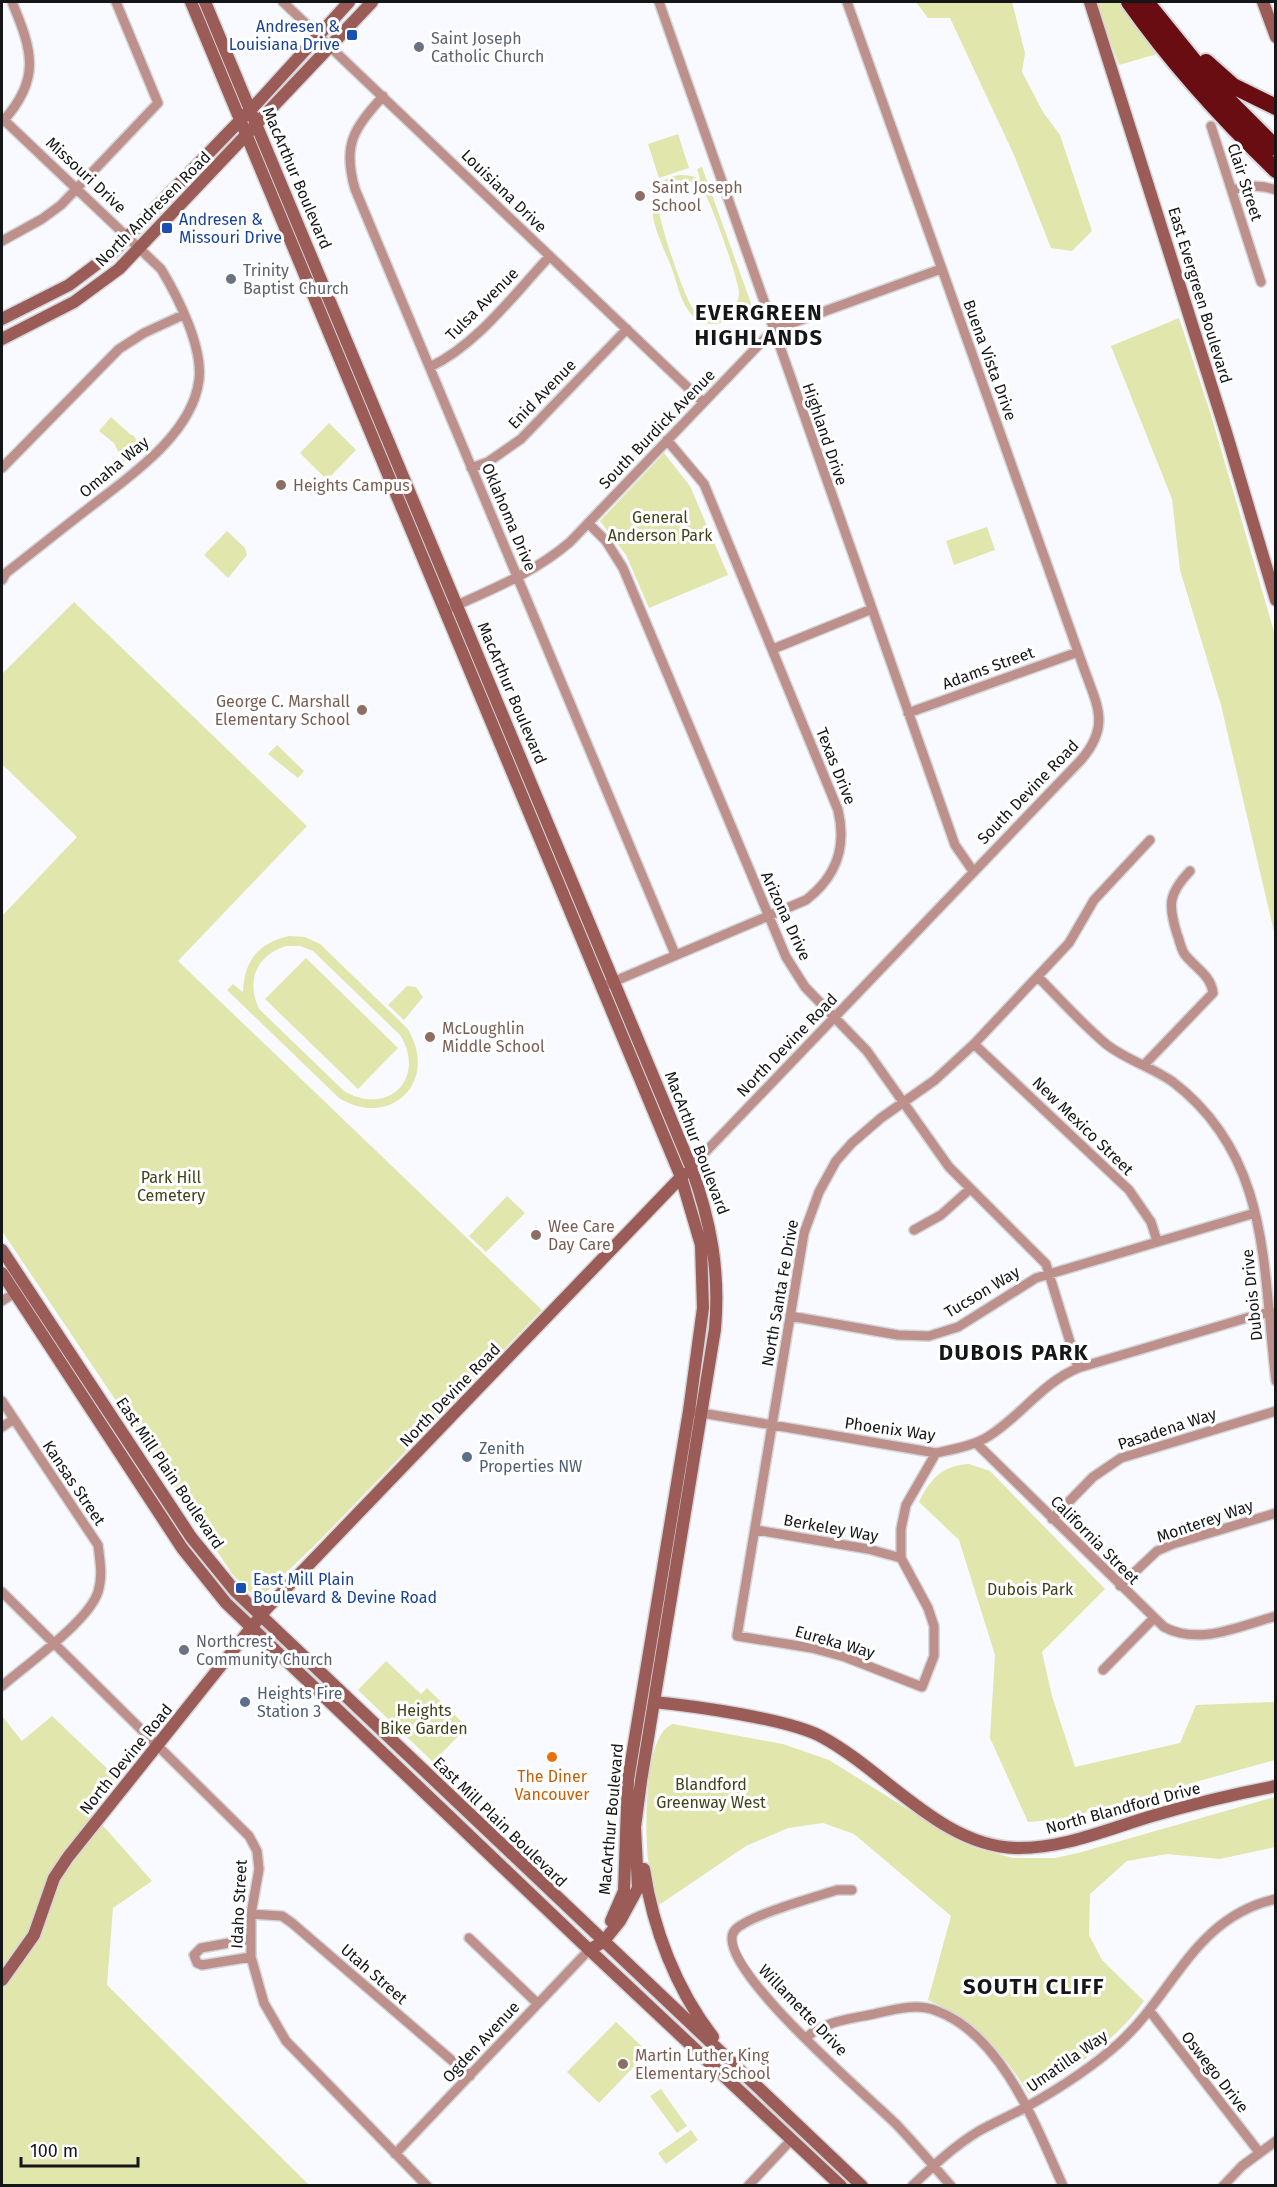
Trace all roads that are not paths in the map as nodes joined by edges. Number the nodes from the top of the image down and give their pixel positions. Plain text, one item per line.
1 (12, 2) edge
2 (116, 2) edge
3 (190, 2) edge
4 (205, 2) edge
5 (284, 2) edge
6 (349, 2) edge
7 (372, 2) edge
8 (659, 2) edge
9 (847, 2) edge
10 (1090, 2) edge
11 (1129, 2) edge
12 (1146, 2) edge
13 (1153, 2) edge
14 (1263, 2) edge
15 (319, 36) junction
16 (1275, 37) edge
17 (330, 46) junction
18 (383, 96) junction
19 (1275, 107) edge
20 (250, 110) junction
21 (3, 121) edge
22 (240, 121) junction
23 (257, 126) junction
24 (1211, 126) dead end
25 (247, 137) junction
26 (1275, 148) edge
27 (1275, 171) edge
28 (78, 189) junction
29 (1232, 190) junction
30 (1275, 190) edge
31 (129, 237) junction
32 (2, 241) edge
33 (140, 248) junction
34 (550, 256) junction
35 (941, 269) junction
36 (1261, 282) dead end
37 (183, 315) junction
38 (2, 319) edge
39 (627, 328) junction
40 (773, 330) junction
41 (2, 339) edge
42 (430, 367) junction
43 (704, 402) junction
44 (667, 440) junction
45 (2, 468) edge
46 (471, 468) junction
47 (588, 523) junction
48 (519, 579) junction
49 (2, 580) edge
50 (1275, 600) edge
51 (458, 605) junction
52 (872, 609) junction
53 (445, 611) junction
54 (773, 649) junction
55 (1078, 652) junction
56 (908, 713) junction
57 (1100, 729) joint
58 (1150, 840) dead end
59 (1190, 871) dead end
60 (973, 872) junction
61 (769, 917) junction
62 (675, 954) junction
63 (1038, 977) junction
64 (615, 981) junction
65 (601, 987) junction
66 (836, 1018) junction
67 (974, 1044) junction
68 (1144, 1065) junction
69 (902, 1103) junction
70 (691, 1167) junction
71 (681, 1178) junction
72 (970, 1189) junction
73 (1255, 1213) junction
74 (914, 1230) dead end
75 (1157, 1241) junction
76 (2, 1250) edge
77 (2, 1273) edge
78 (1051, 1273) junction
79 (15, 1293) junction
80 (2, 1301) edge
81 (1270, 1311) junction
82 (790, 1316) junction
83 (1078, 1368) junction
84 (1275, 1381) edge
85 (2, 1401) edge
86 (1275, 1411) edge
87 (695, 1412) junction
88 (14, 1419) junction
89 (773, 1426) junction
90 (2, 1427) edge
91 (976, 1443) junction
92 (936, 1453) junction
93 (1275, 1513) edge
94 (1052, 1519) junction
95 (756, 1530) junction
96 (901, 1558) junction
97 (1120, 1586) junction
98 (2, 1592) edge
99 (1275, 1616) edge
100 (260, 1617) junction
101 (1153, 1619) junction
102 (251, 1628) junction
103 (737, 1636) joint
104 (52, 1642) junction
105 (1103, 1670) dead end
106 (2, 1686) edge
107 (314, 1687) junction
108 (654, 1702) junction
109 (381, 1732) junction
110 (158, 1745) junction
111 (382, 1752) junction
112 (1275, 1786) edge
113 (442, 1789) junction
114 (638, 1819) junction
115 (852, 1890) dead end
116 (1275, 1899) edge
117 (251, 1914) junction
118 (469, 1938) dead end
119 (251, 1939) junction
120 (600, 1939) junction
121 (589, 1950) junction
122 (251, 1958) junction
123 (2, 1980) edge
124 (537, 2003) junction
125 (1149, 2010) junction
126 (807, 2037) junction
127 (735, 2067) junction
128 (470, 2076) junction
129 (1027, 2107) junction
130 (792, 2139) junction
131 (1275, 2141) edge
132 (1259, 2152) junction
133 (395, 2154) junction
134 (934, 2165) junction
135 (428, 2186) edge
136 (748, 2186) edge
137 (841, 2186) edge
138 (862, 2186) edge
139 (912, 2186) edge
140 (951, 2186) edge
141 (1063, 2186) edge
142 (1223, 2186) edge

1 - 21 street
2 - 28 street
3 - 22 street, MacArthur Boulevard
4 - 20 street, MacArthur Boulevard
5 - 15 street, Louisiana Drive
6 - 15 street, North Andresen Road
7 - 17 street, North Andresen Road
8 - 40 street, Highland Drive
9 - 35 street, Buena Vista Drive
10 - 50 street, East Evergreen Boulevard
11 - 27 highway
12 - 26 highway
13 - 19 highway
14 - 16 street
15 - 17 street, Louisiana Drive
15 - 20 street, North Andresen Road
17 - 18 street, Louisiana Drive
17 - 23 street, North Andresen Road
18 - 34 street, Louisiana Drive
18 - 42 street, Oklahoma Drive
20 - 22 street, North Andresen Road
20 - 23 street, MacArthur Boulevard
21 - 28 street, Missouri Drive
22 - 25 street, MacArthur Boulevard
22 - 31 street, North Andresen Road
23 - 25 street, North Andresen Road
23 - 51 street, MacArthur Boulevard
24 - 29 street, Clair Street
25 - 33 street, North Andresen Road
25 - 53 street, MacArthur Boulevard
28 - 31 street, Missouri Drive
28 - 32 street
29 - 30 street
29 - 36 street, Clair Street
31 - 33 street, Missouri Drive
31 - 38 street, North Andresen Road
33 - 37 street, Missouri Drive
33 - 41 street, North Andresen Road
34 - 39 street, Louisiana Drive
34 - 42 street, Tulsa Avenue
35 - 40 street, South Burdick Avenue
35 - 55 street, Buena Vista Drive
37 - 45 street
37 - 49 street, Omaha Way
39 - 43 street, Louisiana Drive
39 - 46 street, Enid Avenue
40 - 43 street, South Burdick Avenue
40 - 52 street, Highland Drive
42 - 46 street, Oklahoma Drive
43 - 44 street, South Burdick Avenue
44 - 47 street, South Burdick Avenue
44 - 54 street, Texas Drive
46 - 48 street, Oklahoma Drive
47 - 48 street, South Burdick Avenue
47 - 61 street, Arizona Drive
48 - 51 street, South Burdick Avenue
48 - 62 street, Oklahoma Drive
51 - 53 street, South Burdick Avenue
51 - 64 street, MacArthur Boulevard
52 - 54 street
52 - 56 street, Highland Drive
53 - 65 street, MacArthur Boulevard
54 - 61 street, Texas Drive
55 - 56 street, Adams Street
55 - 57 street, Buena Vista Drive
56 - 60 street, Highland Drive
57 - 60 street, South Devine Road
58 - 63 street, North Santa Fe Drive
59 - 68 street
60 - 66 street, North Devine Road
61 - 62 street, Texas Drive
61 - 66 street, Arizona Drive
62 - 64 street, Texas Drive
63 - 67 street, North Santa Fe Drive
63 - 68 street, Dubois Drive
64 - 65 street, Texas Drive
64 - 70 street, MacArthur Boulevard
65 - 71 street, MacArthur Boulevard
66 - 69 street, Arizona Drive
66 - 70 street, North Devine Road
67 - 69 street, North Santa Fe Drive
67 - 75 street, New Mexico Street
68 - 73 street, Dubois Drive
69 - 72 street, Arizona Drive
69 - 82 street, North Santa Fe Drive
70 - 71 street, North Devine Road
70 - 87 street, MacArthur Boulevard
71 - 87 street, MacArthur Boulevard
71 - 100 street, North Devine Road
72 - 74 street
72 - 78 street, Arizona Drive
73 - 75 street, Tucson Way
73 - 81 street, Dubois Drive
75 - 78 street, Tucson Way
76 - 100 street, East Mill Plain Boulevard
77 - 79 street, East Mill Plain Boulevard
78 - 82 street, Tucson Way
78 - 83 street, Arizona Drive
79 - 80 street
79 - 102 street, East Mill Plain Boulevard
81 - 83 street, Phoenix Way
81 - 84 street, Dubois Drive
82 - 89 street, North Santa Fe Drive
83 - 91 street, Phoenix Way
85 - 88 street, Kansas Street
86 - 94 street, Pasadena Way
87 - 89 street, Phoenix Way
87 - 108 street, MacArthur Boulevard
87 - 120 street, MacArthur Boulevard
88 - 90 street
88 - 104 street, Kansas Street
89 - 92 street, Phoenix Way
89 - 95 street, North Santa Fe Drive
91 - 92 street, Phoenix Way
91 - 94 street, California Street
92 - 96 street
93 - 97 street, Monterey Way
94 - 97 street, California Street
95 - 96 street, Berkeley Way
95 - 103 street, North Santa Fe Drive
96 - 103 street, Eureka Way
97 - 101 street, California Street
98 - 104 street, Idaho Street
99 - 101 street, California Street
100 - 102 street, North Devine Road
100 - 109 street, East Mill Plain Boulevard
101 - 105 street
102 - 107 street, East Mill Plain Boulevard
102 - 110 street, North Devine Road
104 - 106 street, Kansas Street
104 - 110 street, Idaho Street
107 - 109 street
107 - 111 street, East Mill Plain Boulevard
108 - 112 street, North Blandford Drive
108 - 114 street, MacArthur Boulevard
109 - 113 street, East Mill Plain Boulevard
110 - 117 street, Idaho Street
110 - 123 street, North Devine Road
111 - 113 street
111 - 121 street, East Mill Plain Boulevard
113 - 120 street, East Mill Plain Boulevard
114 - 120 street, MacArthur Boulevard
114 - 127 street
115 - 126 street, Willamette Drive
116 - 125 street, Umatilla Way
117 - 119 street, Idaho Street
117 - 128 street, Utah Street
118 - 124 street
119 - 122 street, Idaho Street
119 - 122 street
120 - 121 street, MacArthur Boulevard
120 - 127 street, East Mill Plain Boulevard
121 - 124 street, Ogden Avenue
121 - 130 street, East Mill Plain Boulevard
122 - 133 street, Idaho Street
124 - 128 street, Ogden Avenue
125 - 129 street, Umatilla Way
125 - 132 street, Oswego Drive
126 - 129 street
126 - 134 street, Willamette Drive
127 - 138 street, East Mill Plain Boulevard
128 - 133 street, Ogden Avenue
129 - 134 street, Umatilla Way
129 - 141 street
130 - 136 street
130 - 137 street, East Mill Plain Boulevard
131 - 132 street
132 - 142 street
133 - 135 street, Idaho Street
134 - 139 street, Umatilla Way
134 - 140 street, Willamette Drive

